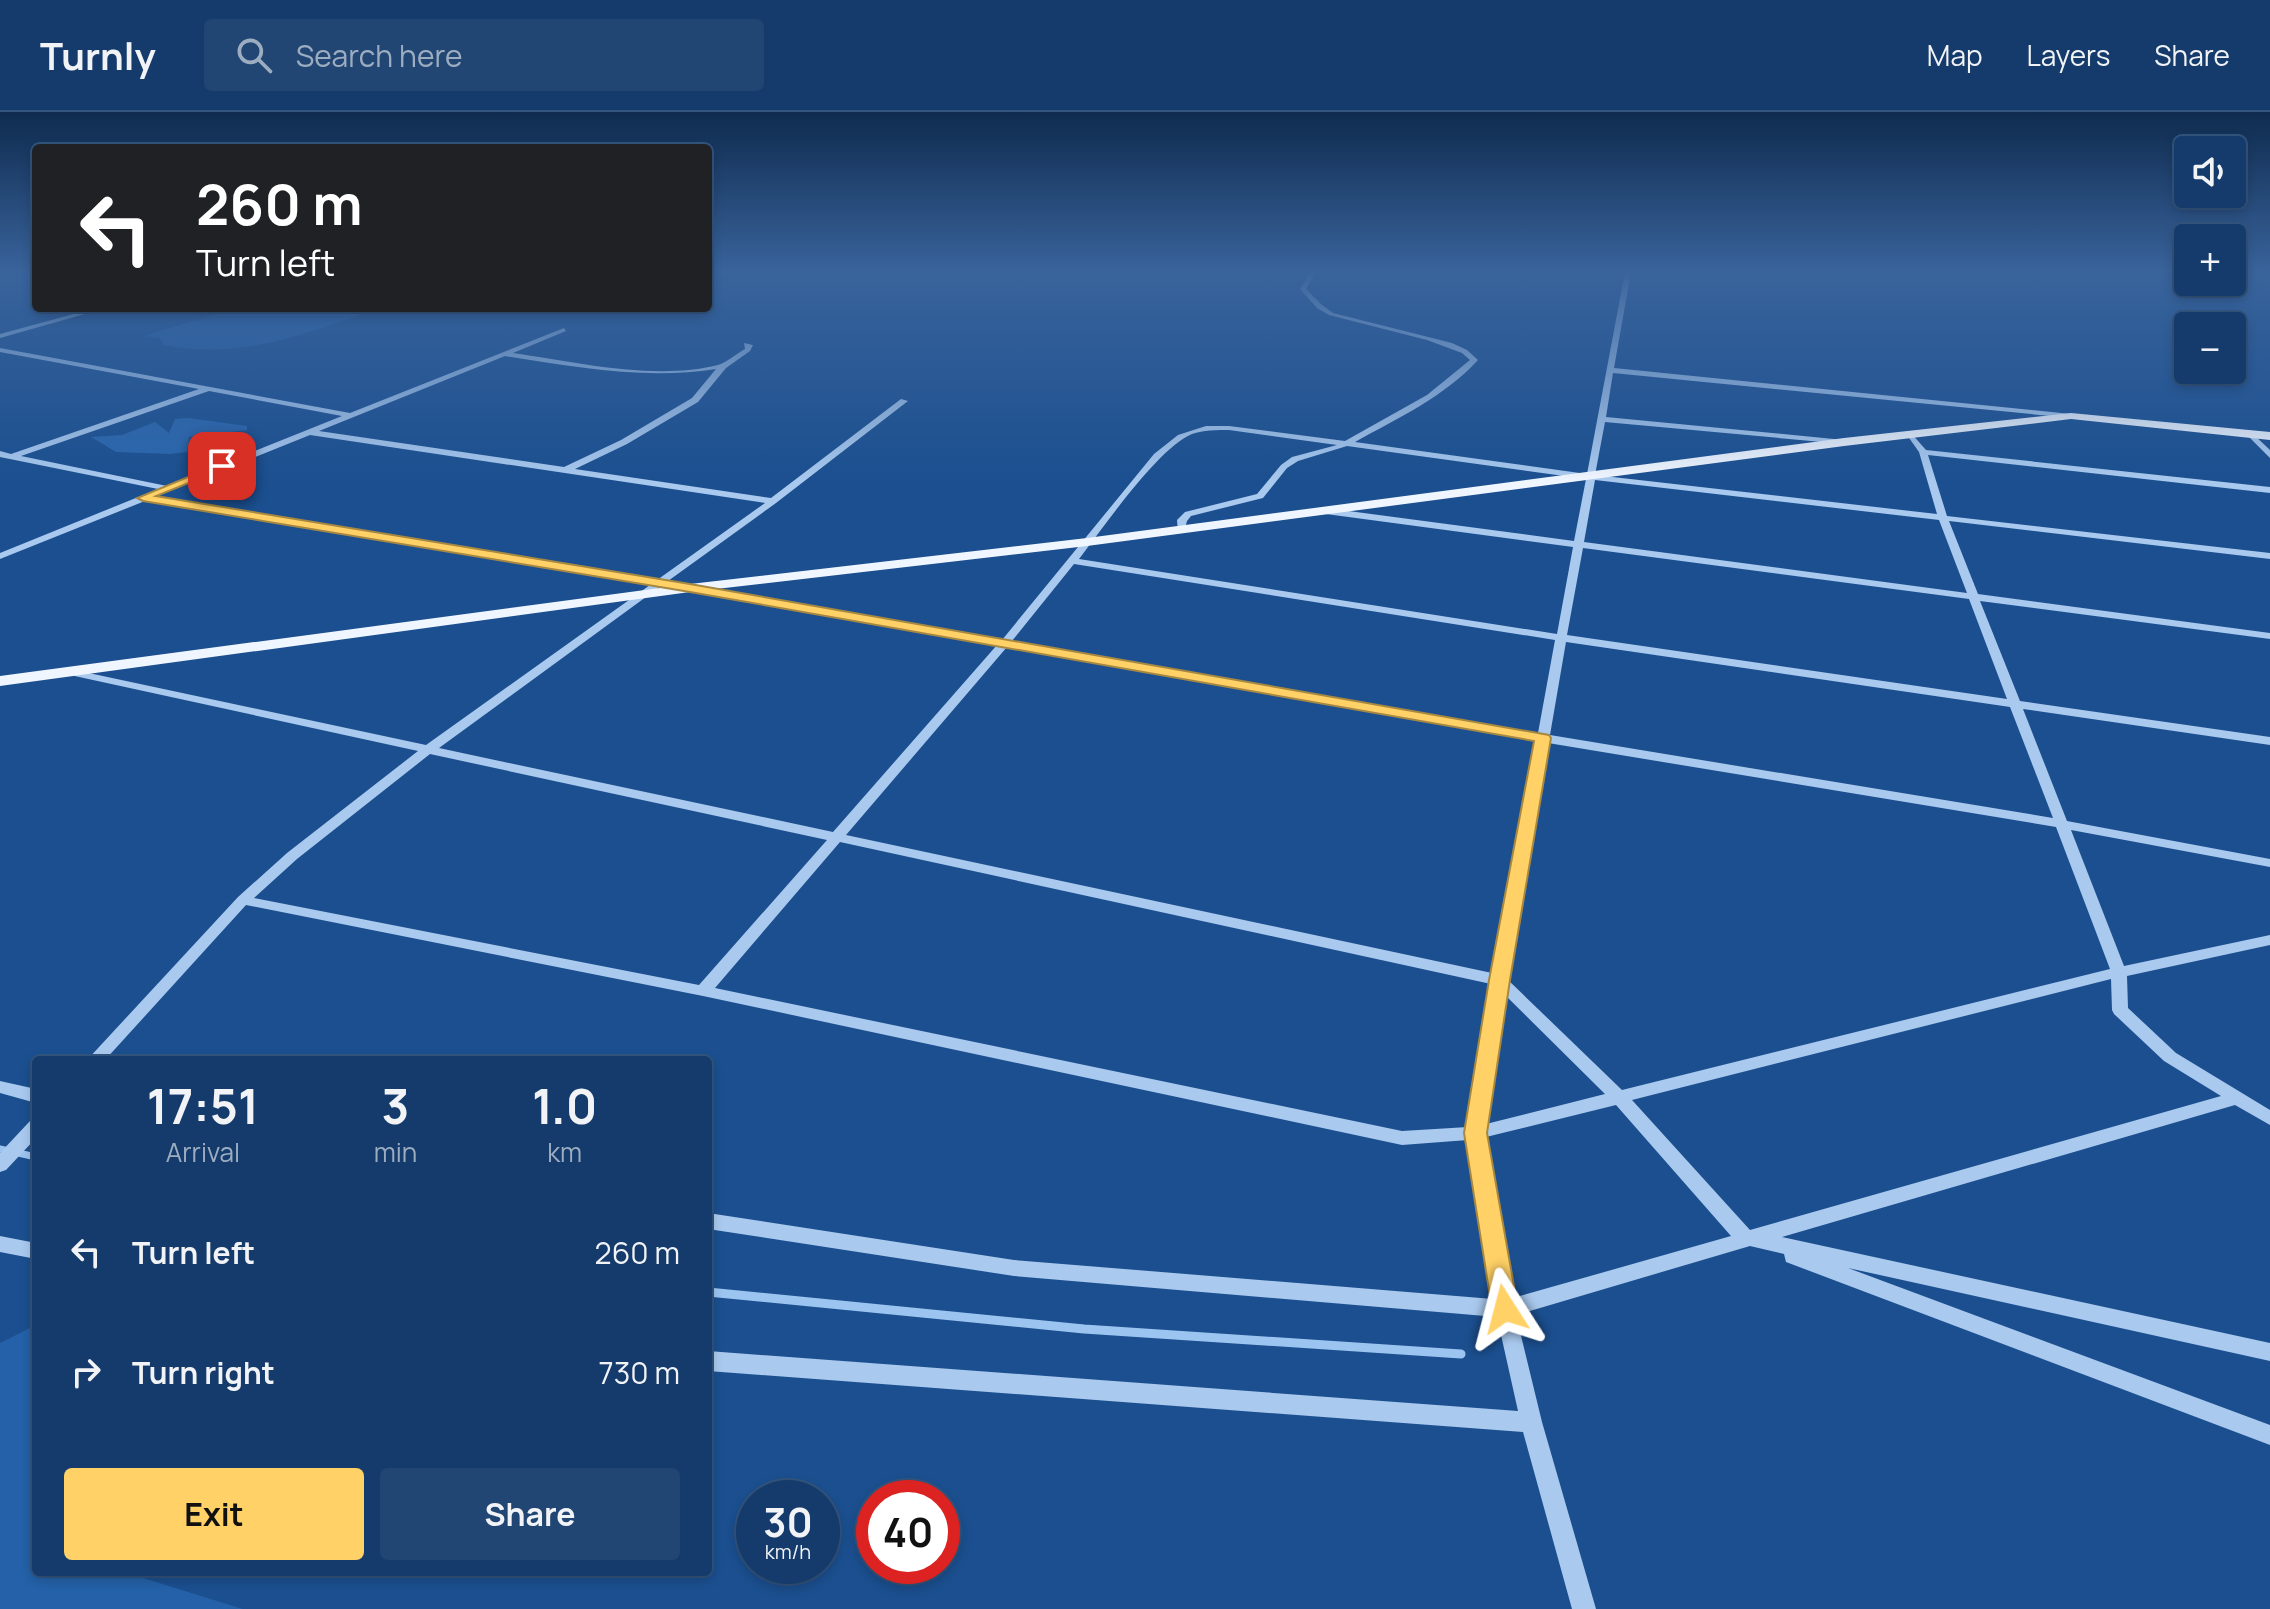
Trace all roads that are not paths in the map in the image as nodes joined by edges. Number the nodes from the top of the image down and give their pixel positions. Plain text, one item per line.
1 (534, 342) edge
2 (1440, 342) edge
3 (1614, 342) edge
4 (746, 344) dead end
5 (0, 350) edge
6 (504, 354) junction
7 (723, 366) junction
8 (1609, 370) junction
9 (211, 389) junction
10 (904, 401) dead end
11 (348, 415) junction
12 (2071, 416) junction
13 (1601, 419) junction
14 (307, 432) junction
15 (2251, 434) junction
16 (1911, 435) junction
17 (2270, 436) edge
18 (1844, 442) junction
19 (1346, 444) junction
20 (1923, 452) junction
21 (0, 454) edge
22 (2270, 455) edge
23 (12, 456) junction
24 (566, 471) junction
25 (1592, 477) junction
26 (165, 488) junction
27 (2270, 490) edge
28 (143, 498) junction
29 (773, 501) junction
30 (1326, 511) junction
31 (1943, 518) junction
32 (1181, 530) junction
33 (1087, 542) junction
34 (1581, 544) junction
35 (0, 556) edge
36 (2270, 556) edge
37 (1074, 561) junction
38 (659, 584) junction
39 (690, 588) junction
40 (644, 594) junction
41 (1974, 596) junction
42 (2270, 636) edge
43 (1563, 638) junction
44 (1005, 643) junction
45 (70, 672) junction
46 (0, 681) edge
47 (2015, 704) junction
48 (1543, 738) junction
49 (2270, 741) edge
50 (427, 750) junction
51 (2062, 824) junction
52 (839, 836) junction
53 (2270, 863) edge
54 (243, 900) junction
55 (2270, 940) edge
56 (2119, 972) junction
57 (1499, 980) junction
58 (703, 991) junction
59 (99, 1056) edge
60 (0, 1087) edge
61 (32, 1095) edge
62 (1619, 1097) junction
63 (2237, 1098) junction
64 (2270, 1118) edge
65 (32, 1130) edge
66 (1476, 1133) junction
67 (0, 1165) edge
68 (712, 1222) edge
69 (1744, 1237) junction
70 (0, 1244) edge
71 (32, 1250) edge
72 (1505, 1309) junction
73 (2270, 1352) edge
74 (712, 1361) edge
75 (1531, 1422) junction
76 (2270, 1435) edge
77 (1584, 1609) edge

1 - 6 street
2 - 19 street
3 - 8 street
4 - 7 street
5 - 9 street
6 - 7 street
6 - 11 street
7 - 24 street
8 - 12 street
8 - 13 street
9 - 11 street
9 - 23 street
10 - 29 street
11 - 14 street
12 - 15 main road
12 - 16 main road
13 - 18 street
13 - 25 street
14 - 24 street
14 - 26 street
15 - 17 main road
15 - 22 street
16 - 18 main road
16 - 20 street
18 - 25 main road
19 - 25 street
19 - 32 street
19 - 33 street
20 - 27 street
20 - 31 street
21 - 23 street
23 - 26 street
24 - 29 street
25 - 30 main road
25 - 31 street
25 - 34 street
26 - 28 street
28 - 35 street
28 - 38 street
29 - 38 street
30 - 32 main road
30 - 34 street
31 - 36 street
31 - 41 street
32 - 33 main road
33 - 37 street
33 - 39 main road
34 - 41 street
34 - 43 street
37 - 43 street
37 - 44 street
38 - 39 street
38 - 40 street
39 - 40 main road
39 - 44 street
40 - 45 main road
40 - 50 street
41 - 42 street
41 - 47 street
43 - 47 street
43 - 48 street
44 - 48 street
44 - 52 street
45 - 46 main road
45 - 50 street
47 - 49 street
47 - 51 street
48 - 51 street
48 - 57 street
50 - 52 street
50 - 54 street
51 - 53 street
51 - 56 street
52 - 57 street
52 - 58 street
54 - 58 street
54 - 59 street
55 - 56 street
56 - 62 street
56 - 63 street
57 - 62 street
57 - 66 street
58 - 66 street
60 - 61 street
62 - 66 street
62 - 69 street
63 - 64 street
63 - 69 street
65 - 67 street
66 - 72 street
68 - 72 street
69 - 72 street
69 - 73 street
69 - 76 street
70 - 71 street
72 - 75 street
74 - 75 street
75 - 77 street

